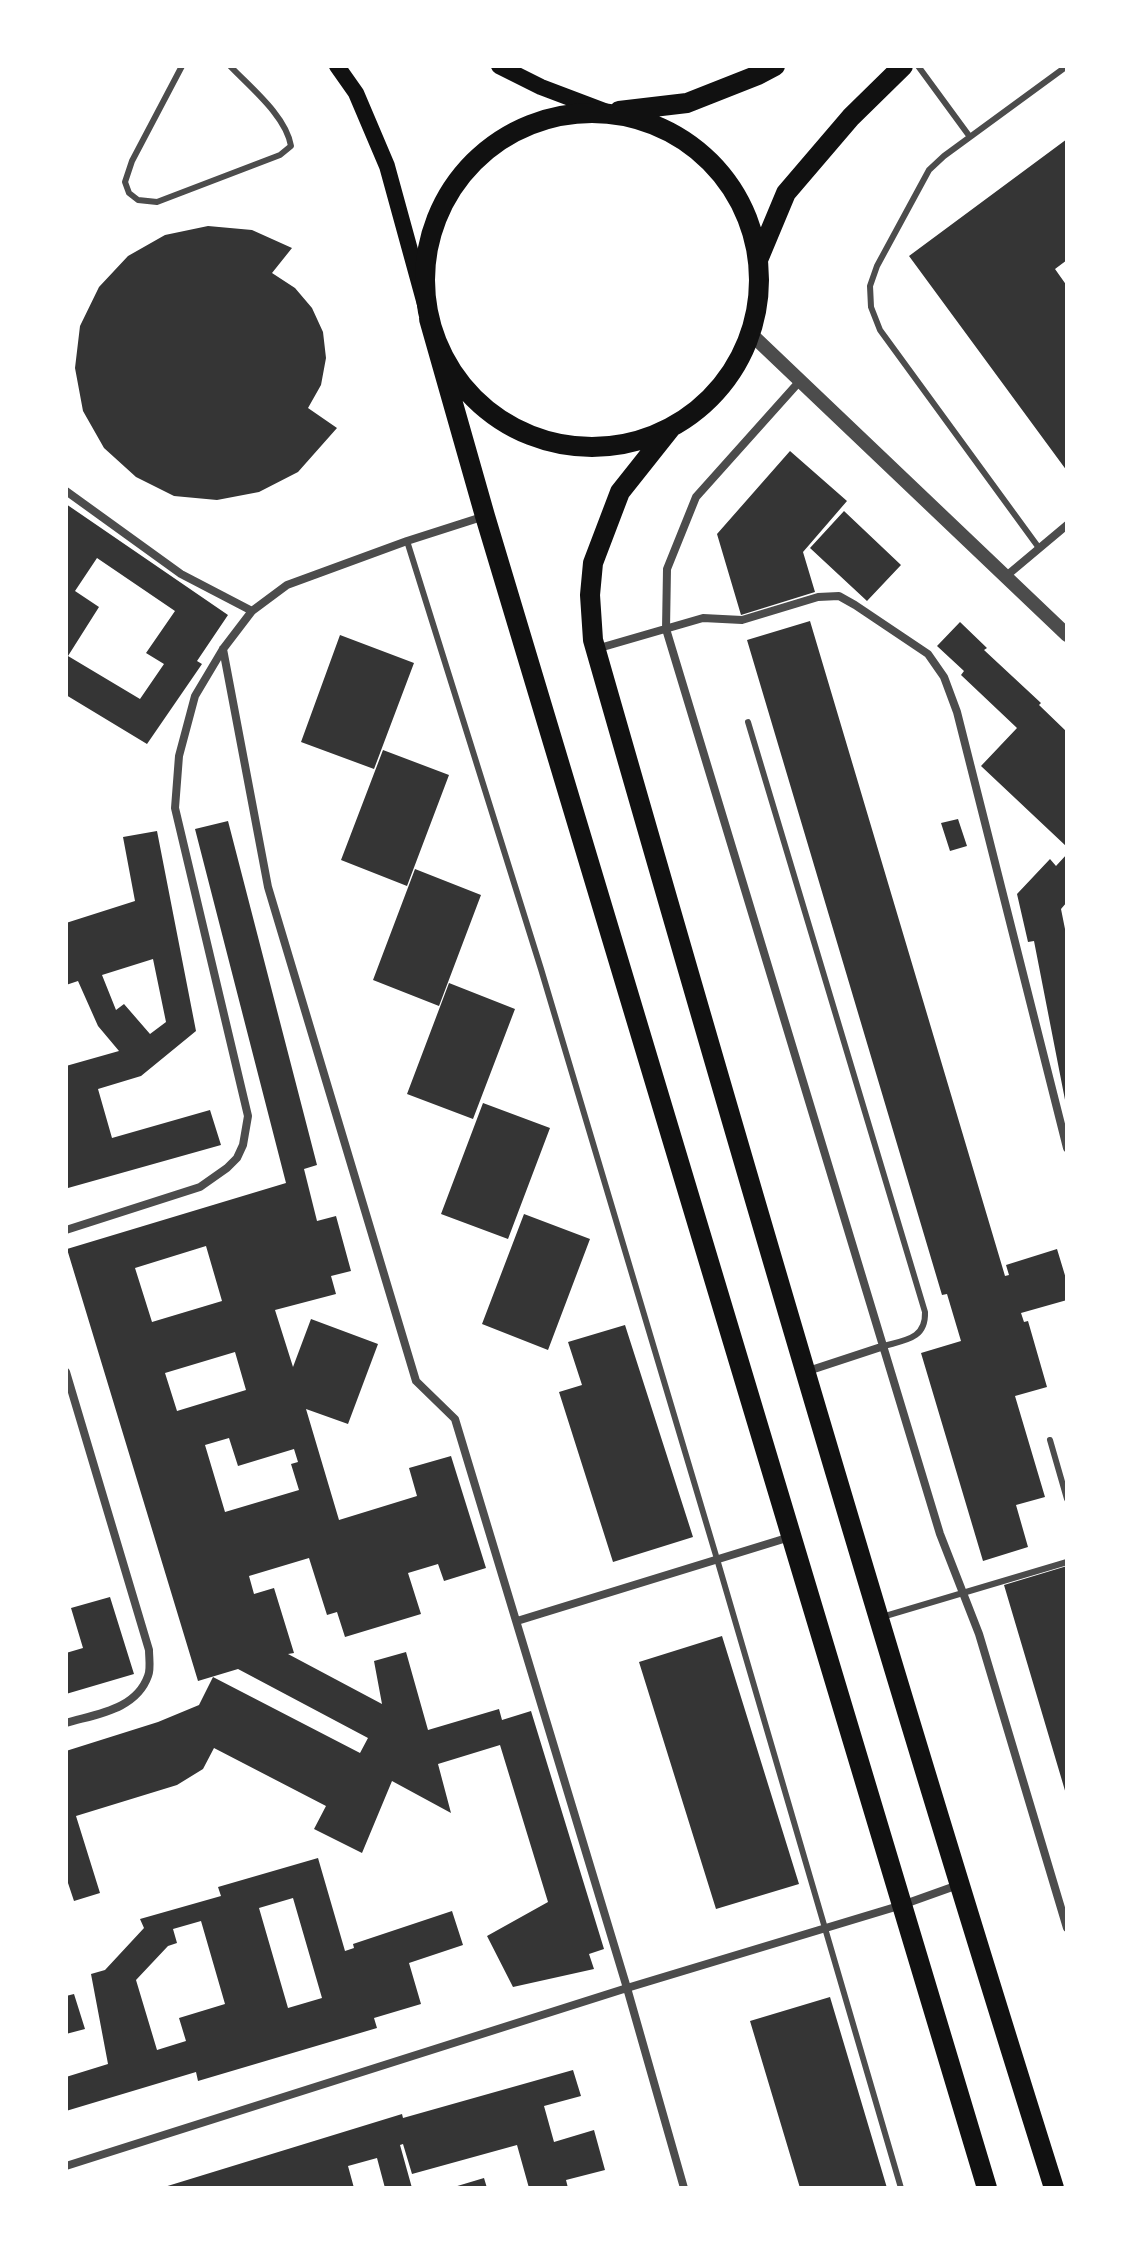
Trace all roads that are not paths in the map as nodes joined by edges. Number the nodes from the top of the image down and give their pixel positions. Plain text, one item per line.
1 (182, 66) edge
2 (230, 66) edge
3 (337, 66) edge
4 (499, 66) edge
5 (775, 66) edge
6 (903, 66) edge
7 (918, 66) edge
8 (1067, 66) edge
9 (607, 112) junction
10 (970, 137) junction
11 (758, 260) junction
12 (429, 319) junction
13 (751, 334) junction
14 (799, 382) junction
15 (670, 429) junction
16 (66, 491) edge
17 (485, 516) junction
18 (1067, 525) edge
19 (407, 541) junction
20 (1039, 548) junction
21 (1004, 577) junction
22 (252, 611) junction
23 (666, 629) junction
24 (1067, 635) edge
25 (223, 649) junction
26 (596, 650) junction
27 (748, 722) dead end
28 (1067, 1148) edge
29 (66, 1230) edge
30 (884, 1346) junction
31 (66, 1372) edge
32 (805, 1372) junction
33 (1050, 1440) dead end
34 (1067, 1499) edge
35 (790, 1537) junction
36 (717, 1559) junction
37 (1067, 1562) edge
38 (963, 1593) junction
39 (878, 1618) junction
40 (517, 1621) junction
41 (66, 1723) edge
42 (958, 1885) junction
43 (902, 1905) junction
44 (1067, 1928) edge
45 (824, 1930) junction
46 (627, 1988) junction
47 (66, 2166) edge
48 (684, 2188) edge
49 (901, 2188) edge
50 (987, 2188) edge
51 (1054, 2188) edge

1 - 2 lane
3 - 12 main road
4 - 9 main road
5 - 9 main road
6 - 11 main road
7 - 10 lane
8 - 10 lane
9 - 11 main road
9 - 12 main road
10 - 20 lane
11 - 13 main road
12 - 15 main road
12 - 17 main road
13 - 14 street
13 - 15 main road
14 - 21 street
14 - 23 street
15 - 26 main road
16 - 22 street
17 - 19 street
17 - 35 main road
18 - 20 street
19 - 22 street
19 - 36 lane
20 - 21 street
21 - 24 street
22 - 25 street
23 - 26 street
23 - 28 street
23 - 30 street
25 - 29 street
25 - 40 street
26 - 32 main road
27 - 30 lane
30 - 32 street
30 - 38 street
31 - 41 street
32 - 39 main road
33 - 34 lane
35 - 36 street
35 - 43 main road
36 - 40 street
36 - 45 lane
37 - 38 lane
38 - 39 lane
38 - 44 street
39 - 42 main road
40 - 46 street
42 - 43 street
42 - 51 main road
43 - 45 street
43 - 50 main road
45 - 46 street
45 - 49 lane
46 - 47 street
46 - 48 street

